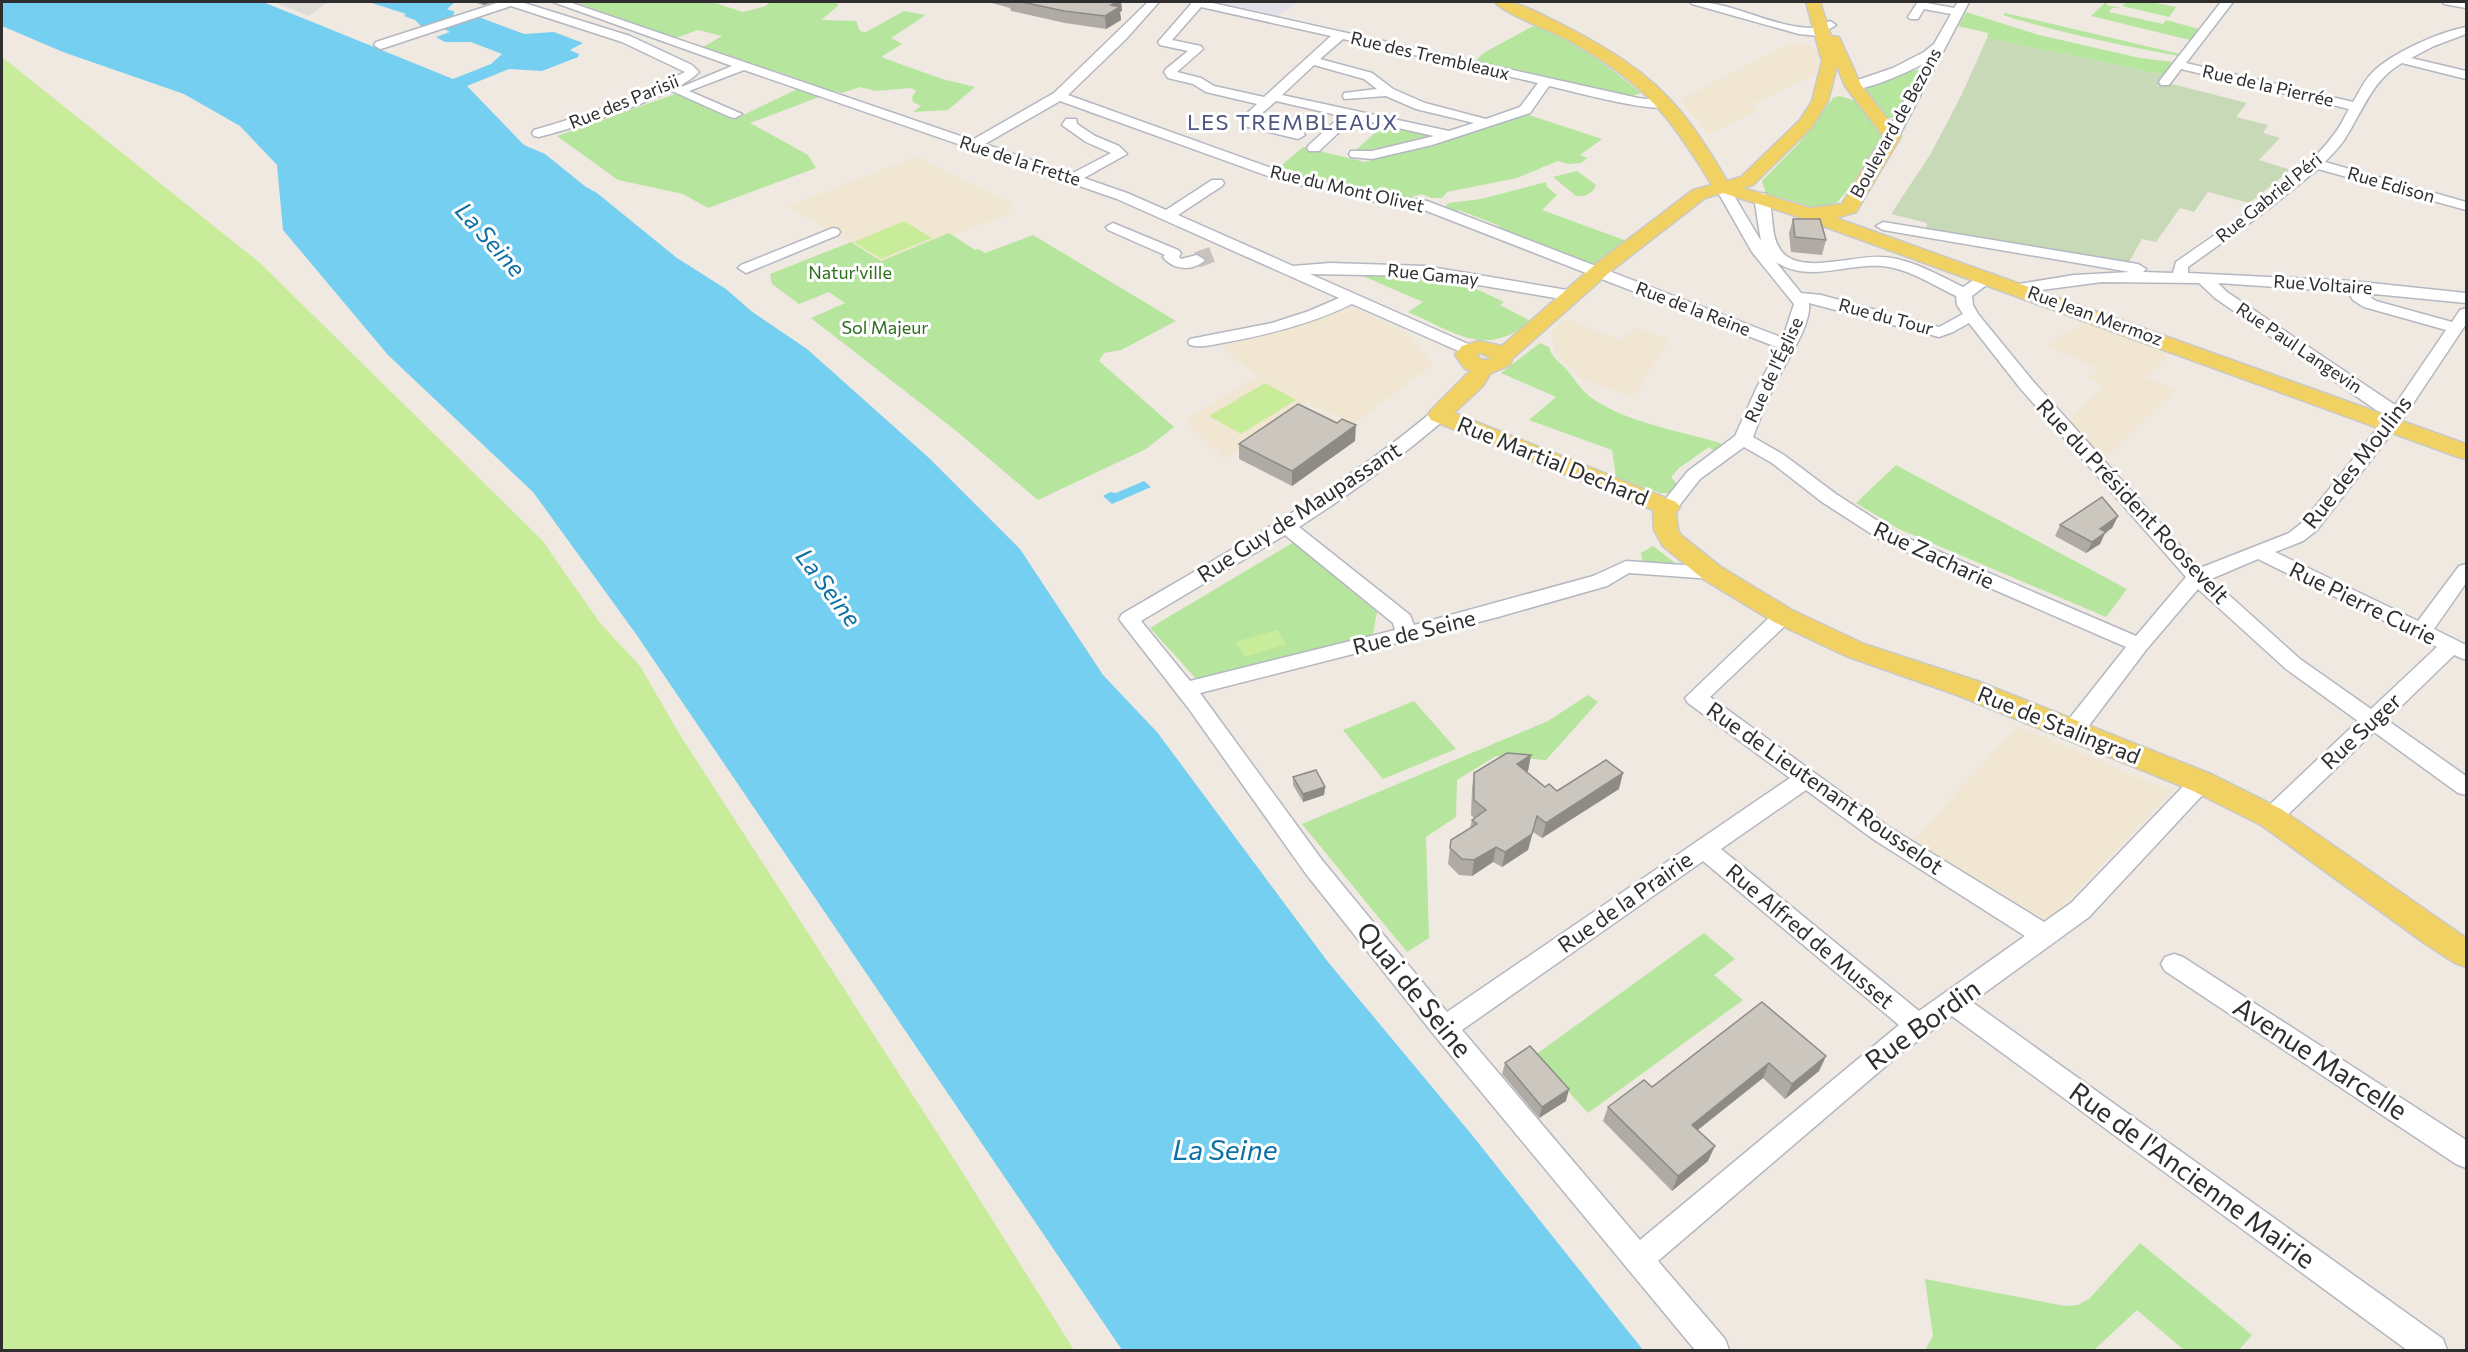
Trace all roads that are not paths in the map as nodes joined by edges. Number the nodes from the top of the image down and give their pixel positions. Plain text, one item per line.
1 (511, 2) edge
2 (559, 2) edge
3 (1154, 2) edge
4 (1197, 2) edge
5 (1502, 2) edge
6 (1696, 2) edge
7 (1815, 2) edge
8 (2227, 2) edge
9 (2448, 2) edge
10 (2466, 5) edge
11 (1960, 7) edge
12 (1914, 17) dead end
13 (1822, 30) junction
14 (2466, 30) edge
15 (1340, 35) junction
16 (1943, 38) junction
17 (380, 45) dead end
18 (2400, 59) junction
19 (1312, 62) junction
20 (2180, 65) junction
21 (743, 66) junction
22 (2466, 75) edge
23 (1545, 82) junction
24 (2164, 82) dead end
25 (673, 89) junction
26 (1846, 89) junction
27 (1388, 92) junction
28 (1059, 96) junction
29 (1349, 96) dead end
30 (1281, 99) dead end
31 (1821, 100) junction
32 (1267, 102) junction
33 (1666, 105) junction
34 (2356, 107) junction
35 (735, 114) dead end
36 (1351, 114) junction
37 (1071, 122) dead end
38 (1486, 123) junction
39 (539, 133) dead end
40 (1298, 135) dead end
41 (1447, 135) junction
42 (1892, 136) junction
43 (975, 144) junction
44 (1314, 148) dead end
45 (1356, 154) dead end
46 (2316, 164) junction
47 (1073, 178) junction
48 (1217, 183) dead end
49 (1722, 187) junction
50 (1753, 191) junction
51 (2466, 206) edge
52 (1849, 208) junction
53 (1806, 212) junction
54 (1167, 216) junction
55 (1113, 227) dead end
56 (833, 232) dead end
57 (1881, 233) junction
58 (1233, 244) junction
59 (1212, 254) tunnel mouth
60 (1197, 260) tunnel mouth
61 (746, 267) dead end
62 (1292, 270) junction
63 (1599, 272) junction
64 (2162, 276) junction
65 (2180, 276) junction
66 (1988, 277) junction
67 (2203, 278) junction
68 (2352, 286) junction
69 (2018, 288) junction
70 (1964, 294) junction
71 (1573, 296) junction
72 (1353, 297) junction
73 (1797, 297) junction
74 (2466, 298) edge
75 (2466, 313) edge
76 (1972, 316) junction
77 (2457, 328) junction
78 (1196, 342) dead end
79 (1788, 346) junction
80 (1469, 350) joint
81 (1492, 357) junction
82 (1438, 415) junction
83 (2394, 418) junction
84 (1743, 439) junction
85 (2466, 452) edge
86 (1668, 507) junction
87 (1286, 526) junction
88 (2259, 552) junction
89 (2466, 570) edge
90 (1712, 573) junction
91 (2197, 577) junction
92 (1783, 616) junction
93 (1124, 618) joint
94 (2422, 631) junction
95 (1406, 634) junction
96 (2139, 645) junction
97 (2459, 650) edge
98 (1185, 690) junction
99 (2372, 721) junction
100 (2073, 730) junction
101 (1806, 778) junction
102 (2201, 782) junction
103 (2466, 787) edge
104 (2271, 817) junction
105 (1703, 848) junction
106 (2046, 936) junction
107 (2466, 954) edge
108 (2174, 964) dead end
109 (1953, 1002) junction
110 (1917, 1025) junction
111 (1444, 1028) junction
112 (2466, 1155) edge
113 (1638, 1260) junction
114 (1714, 1350) edge
115 (2432, 1350) edge

1 - 17 street
1 - 25 street, Rue des Parisii
2 - 21 street, Rue de la Frette
3 - 28 street
4 - 15 street, Rue des Trembleaux
4 - 32 street
5 - 33 main road
6 - 13 street
7 - 13 main road
8 - 20 street
9 - 10 street
11 - 12 street
11 - 16 street, Boulevard de Bezons
13 - 26 main road
13 - 31 main road
14 - 18 street, Rue Gabriel Péri
15 - 19 street
15 - 23 street, Rue des Trembleaux
16 - 26 street, Boulevard de Bezons
16 - 42 street, Boulevard de Bezons
18 - 22 street
18 - 34 street, Rue Gabriel Péri
19 - 27 street
19 - 32 street
20 - 24 street
20 - 34 street, Rue de la Pierrée
21 - 25 street
21 - 43 street, Rue de la Frette
23 - 33 street, Rue des Trembleaux
23 - 38 street
25 - 35 street
25 - 39 street, Rue des Parisii
26 - 31 main road
26 - 42 main road
27 - 29 street
27 - 38 street
28 - 43 street
28 - 63 street, Rue du Mont Olivet
30 - 36 street
31 - 50 main road
32 - 40 street
33 - 49 main road
34 - 46 street, Rue Gabriel Péri
36 - 41 street
36 - 44 street
37 - 47 street, Rue de la Frette
38 - 41 street
41 - 45 street
42 - 52 main road, Boulevard de Bezons
43 - 47 street, Rue de la Frette
46 - 51 street, Rue Edison
46 - 65 street, Rue Gabriel Péri
47 - 54 street, Rue de la Frette
48 - 54 street
49 - 50 main road, Rue Jean Mermoz
49 - 63 main road, Rue Guy de Maupassant
49 - 73 street, Rue de l'Église
50 - 53 main road, Rue Jean Mermoz
50 - 70 street
52 - 53 main road, Boulevard de Bezons
52 - 57 main road, Boulevard de Bezons
53 - 57 main road, Rue Jean Mermoz
54 - 58 street, Rue de la Frette
55 - 60 street
56 - 61 street
57 - 64 street
57 - 66 main road, Rue Jean Mermoz
58 - 59 street
58 - 62 street, Rue de la Frette
62 - 71 street, Rue Gamay
62 - 72 street, Rue de la Frette
63 - 71 main road, Rue Guy de Maupassant
63 - 79 street, Rue de la Reine
64 - 65 street, Rue Voltaire
64 - 69 street
65 - 67 street, Rue Voltaire
66 - 69 main road, Rue Jean Mermoz
66 - 70 street
67 - 68 street, Rue Voltaire
67 - 83 street, Rue Paul Langevin
68 - 74 street, Rue Voltaire
68 - 77 street
69 - 83 main road, Rue Jean Mermoz
70 - 76 street, Rue du Président Roosevelt
71 - 81 main road, Rue Guy de Maupassant
72 - 78 street
72 - 80 street, Rue de la Frette
73 - 76 street, Rue du Tour
73 - 79 street, Rue de l'Église
75 - 77 street, Rue des Moulins
76 - 91 street, Rue du Président Roosevelt
77 - 83 street, Rue des Moulins
79 - 84 street, Rue de l'Église
80 - 81 main road
81 - 82 main road, Rue Guy de Maupassant
82 - 86 main road, Rue Martial Dechard
82 - 87 street, Rue Guy de Maupassant
83 - 85 main road, Rue Jean Mermoz
83 - 88 street, Rue des Moulins
84 - 86 street, Rue de l'Église
84 - 96 street, Rue Zacharie
86 - 90 main road, Rue de Stalingrad
87 - 93 street, Rue Guy de Maupassant
87 - 95 street
88 - 91 street, Rue des Moulins
88 - 94 street, Rue Pierre Curie
89 - 94 street
90 - 92 main road, Rue de Stalingrad
90 - 95 street, Rue de Seine
91 - 96 street, Rue des Moulins
91 - 99 street, Rue du Président Roosevelt
92 - 100 main road, Rue de Stalingrad
92 - 101 street, Rue de Lieutenant Rousselot
93 - 98 street, Quai de Seine
94 - 97 street, Rue Pierre Curie
95 - 98 street, Rue de Seine
96 - 100 street, Rue des Moulins
97 - 99 street, Rue Suger
98 - 111 street, Quai de Seine
99 - 103 street, Rue du Président Roosevelt
99 - 104 street, Rue Suger
100 - 102 main road, Rue de Stalingrad
101 - 105 street, Rue de la Prairie
101 - 106 street, Rue de Lieutenant Rousselot
102 - 104 main road, Rue de Stalingrad
102 - 106 street, Rue Bordin
104 - 107 main road, Rue de Stalingrad
105 - 110 street, Rue Alfred de Musset
105 - 111 street, Rue de la Prairie
106 - 109 street, Rue Bordin
108 - 112 street, Avenue Marcelle
109 - 110 street, Rue Bordin
109 - 115 street, Rue de l'Ancienne Mairie
110 - 113 street, Rue Bordin
111 - 113 street, Quai de Seine
113 - 114 street, Quai de Seine

